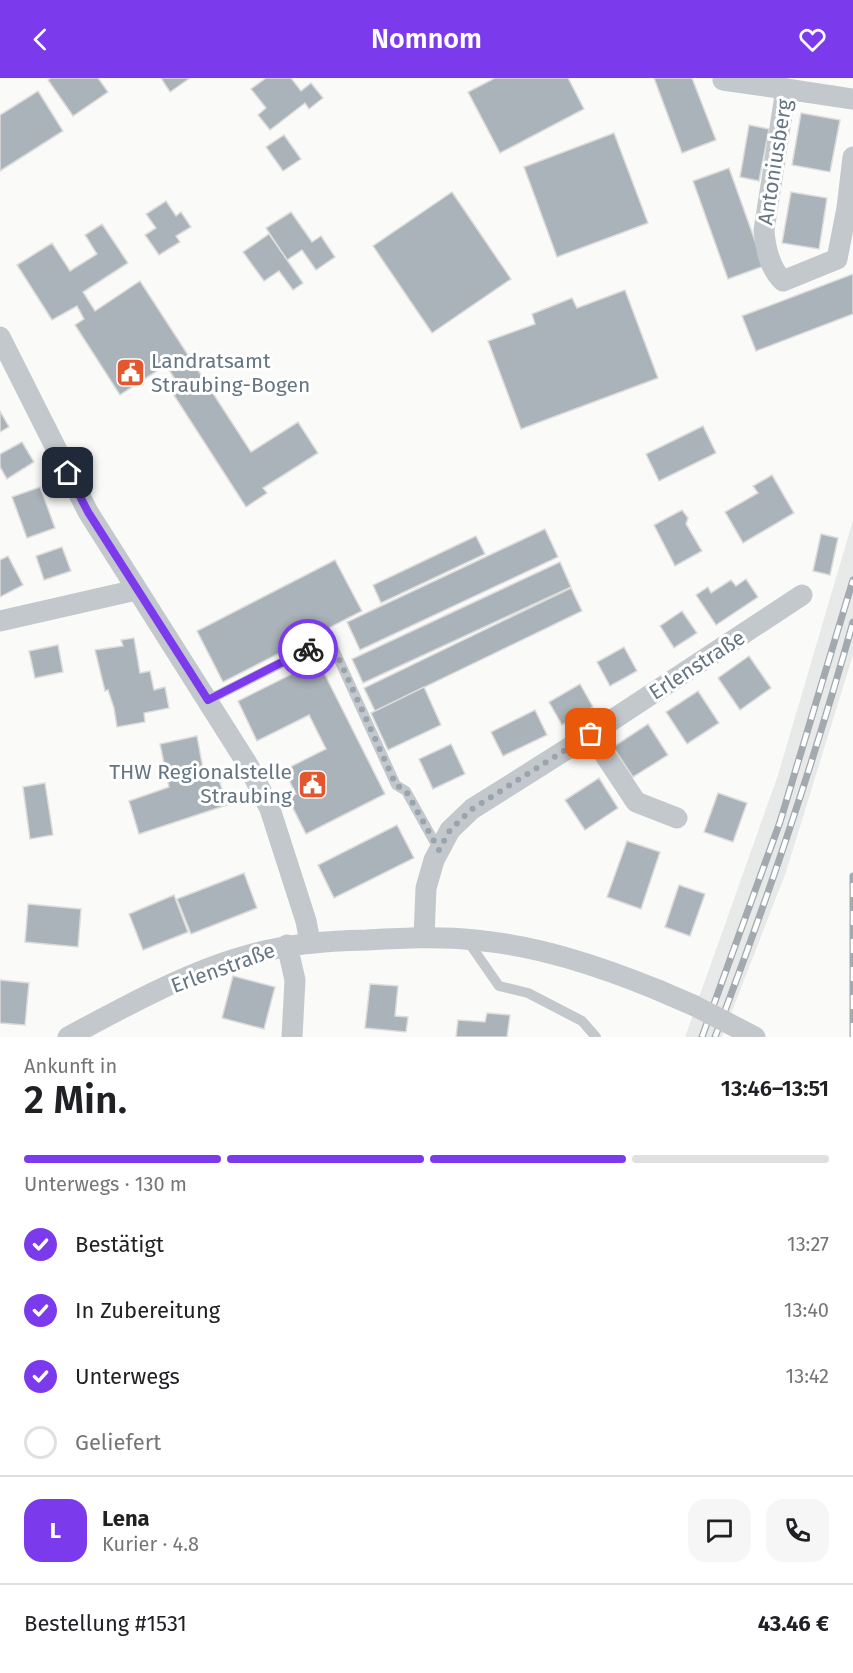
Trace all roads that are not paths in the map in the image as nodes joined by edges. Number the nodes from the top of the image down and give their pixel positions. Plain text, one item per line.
1 (721, 79) edge
2 (786, 89) junction
3 (853, 99) edge
4 (853, 157) edge
5 (0, 337) edge
6 (136, 590) junction
7 (802, 595) dead end
8 (0, 621) edge
9 (208, 700) junction
10 (591, 734) junction
11 (677, 818) dead end
12 (439, 850) junction
13 (424, 937) junction
14 (466, 939) junction
15 (310, 942) junction
16 (287, 945) junction
17 (68, 1037) edge
18 (292, 1037) edge
19 (596, 1037) edge
20 (755, 1037) edge

1 - 2 street
2 - 3 street, Antoniusberg
2 - 4 street, Antoniusberg
5 - 6 street
6 - 8 street
6 - 9 street
7 - 10 street, Erlenstraße
9 - 12 lane
9 - 15 street
10 - 11 street
10 - 12 street, Erlenstraße
12 - 13 street, Erlenstraße
13 - 14 street, Erlenstraße
13 - 15 street, Erlenstraße
14 - 19 lane
14 - 20 street, Erlenstraße, bridge
15 - 16 street, Erlenstraße
16 - 17 street, Erlenstraße
16 - 18 street

